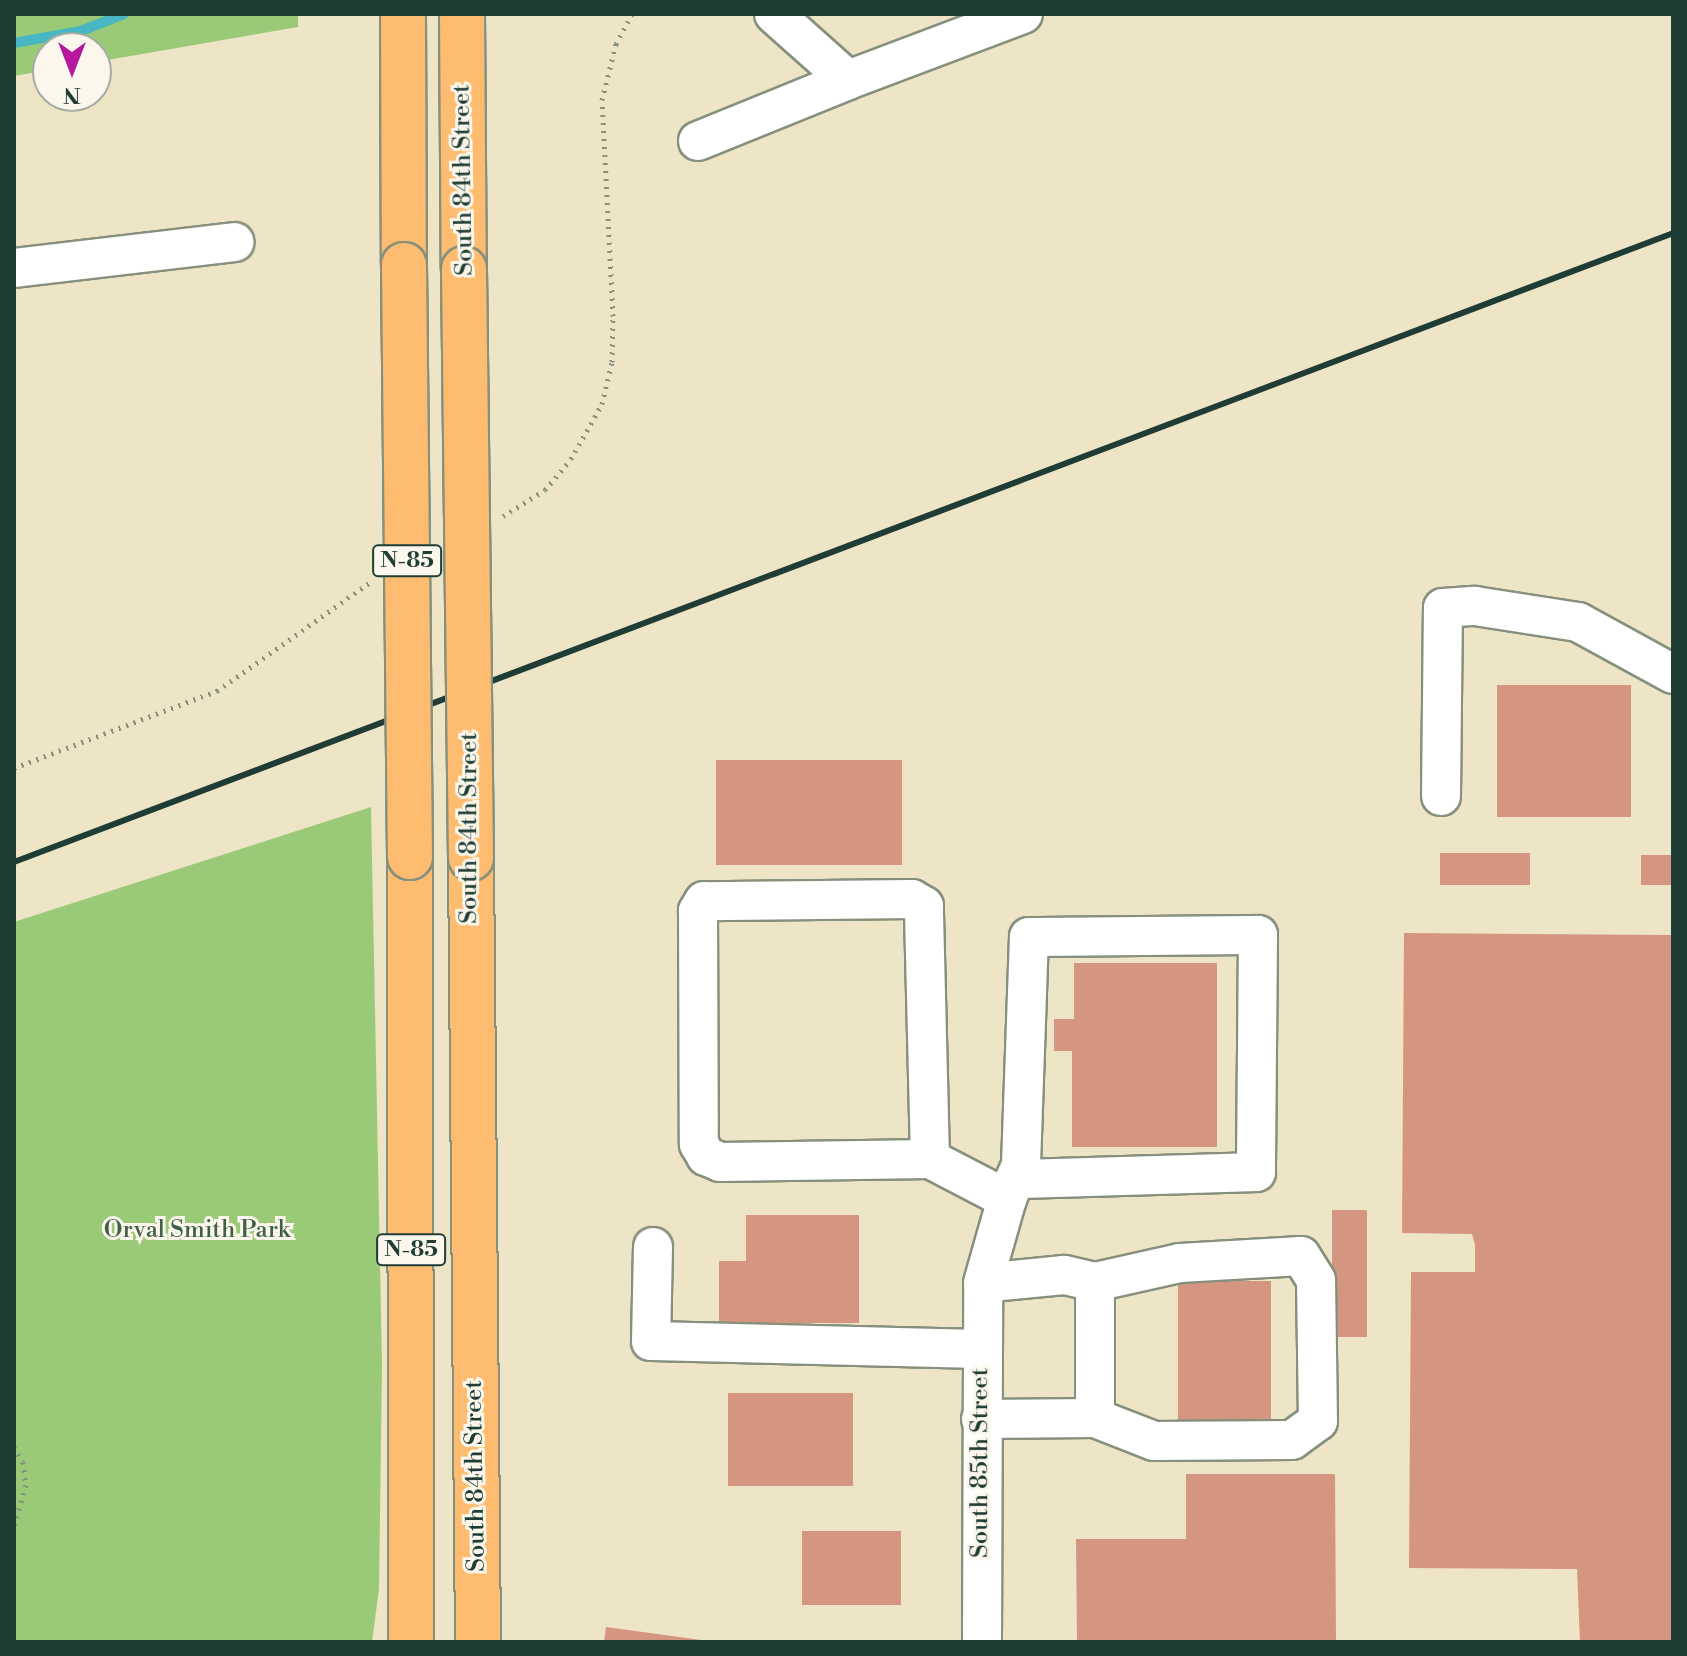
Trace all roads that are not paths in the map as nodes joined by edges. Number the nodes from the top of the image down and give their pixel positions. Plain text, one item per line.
1 (403, 14) edge
2 (462, 14) edge
3 (774, 14) edge
4 (1023, 14) edge
5 (848, 80) junction
6 (698, 141) dead end
7 (234, 242) dead end
8 (14, 268) edge
9 (1673, 674) edge
10 (1441, 796) dead end
11 (930, 1159) junction
12 (1011, 1189) junction
13 (653, 1247) dead end
14 (1095, 1282) junction
15 (983, 1283) junction
16 (981, 1349) junction
17 (1095, 1418) junction
18 (981, 1419) junction
19 (411, 1642) edge
20 (478, 1642) edge
21 (982, 1642) edge

1 - 19 main road, N-85, bridge
2 - 20 main road, South 84th Street / N-85, bridge
3 - 5 street
4 - 5 street
5 - 6 street
7 - 8 street
9 - 10 street
11 - 11 street
11 - 12 street
12 - 12 street, South 85th Street
12 - 15 street, South 85th Street
13 - 16 street
14 - 15 street
14 - 17 street
14 - 17 street
15 - 16 street, South 85th Street
16 - 18 street, South 85th Street
17 - 18 street
18 - 21 street, South 85th Street

